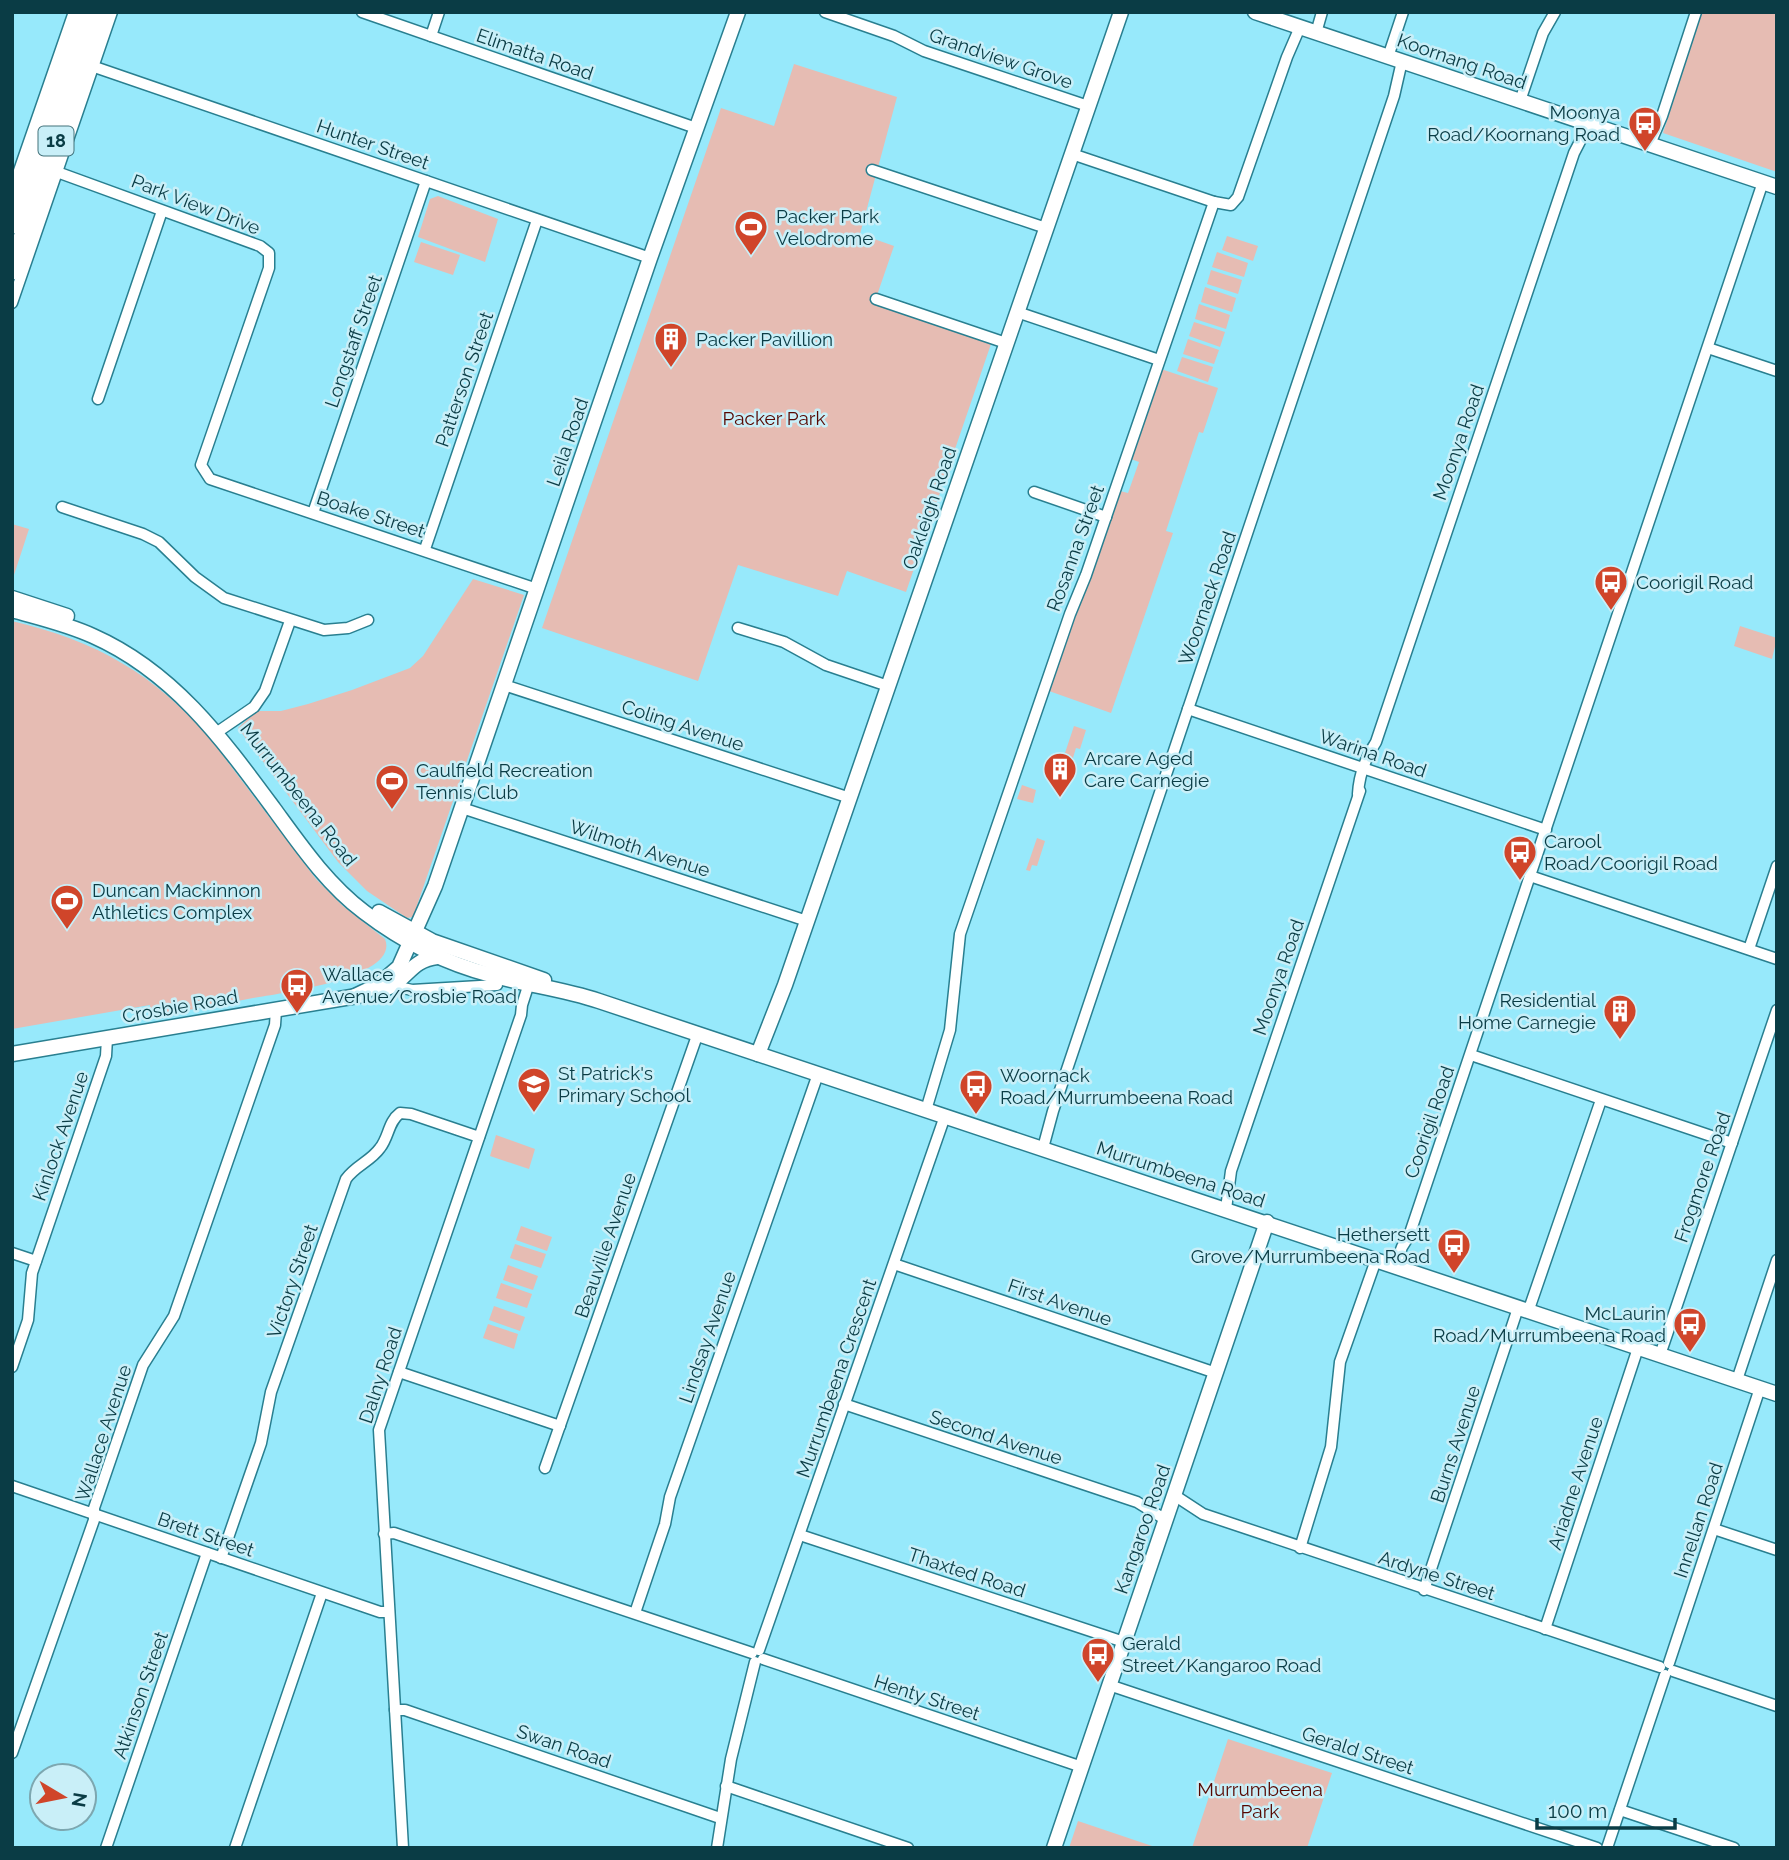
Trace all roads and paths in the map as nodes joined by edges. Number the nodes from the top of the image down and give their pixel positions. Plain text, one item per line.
1 (74, 12) edge
2 (85, 12) edge
3 (101, 12) edge
4 (112, 12) edge
5 (362, 12) edge
6 (439, 12) edge
7 (738, 12) edge
8 (825, 12) edge
9 (1121, 12) edge
10 (1255, 12) edge
11 (1319, 12) edge
12 (1403, 12) edge
13 (1555, 12) edge
14 (1696, 12) edge
15 (1305, 29) junction
16 (431, 36) junction
17 (1399, 60) junction
18 (88, 65) junction
19 (1520, 101) junction
20 (1088, 106) junction
21 (1584, 123) junction
22 (696, 128) junction
23 (1654, 146) junction
24 (12, 149) edge
25 (1072, 154) junction
26 (42, 160) junction
27 (872, 170) dead end
28 (426, 181) junction
29 (1770, 185) edge
30 (12, 191) edge
31 (1214, 202) junction
32 (162, 211) junction
33 (537, 220) junction
34 (12, 224) edge
35 (1046, 228) junction
36 (650, 258) junction
37 (12, 270) edge
38 (876, 299) dead end
39 (12, 303) edge
40 (1017, 312) junction
41 (1006, 343) junction
42 (1708, 348) junction
43 (1159, 360) junction
44 (1777, 371) edge
45 (98, 398) dead end
46 (201, 465) joint
47 (1034, 492) dead end
48 (62, 507) dead end
49 (313, 513) junction
50 (1105, 517) junction
51 (425, 549) junction
52 (537, 589) junction
53 (12, 598) edge
54 (12, 610) edge
55 (368, 620) dead end
56 (290, 621) junction
57 (738, 628) dead end
58 (504, 685) junction
59 (888, 686) junction
60 (1188, 709) junction
61 (220, 730) junction
62 (1366, 769) junction
63 (850, 798) junction
64 (462, 808) junction
65 (1546, 830) junction
66 (1777, 866) edge
67 (1530, 876) junction
68 (807, 922) junction
69 (396, 934) junction
70 (416, 939) junction
71 (1749, 950) junction
72 (437, 957) junction
73 (1777, 959) edge
74 (533, 980) junction
75 (391, 982) junction
76 (497, 985) dead end
77 (276, 1010) junction
78 (1777, 1010) edge
79 (698, 1034) junction
80 (107, 1038) junction
81 (12, 1054) edge
82 (761, 1055) junction
83 (1471, 1055) junction
84 (818, 1073) junction
85 (1601, 1100) junction
86 (923, 1109) junction
87 (945, 1116) junction
88 (479, 1137) junction
89 (1732, 1143) junction
90 (1040, 1147) junction
91 (1220, 1207) junction
92 (1267, 1222) junction
93 (12, 1252) edge
94 (1376, 1260) junction
95 (1777, 1260) edge
96 (36, 1261) junction
97 (894, 1264) junction
98 (1398, 1267) junction
99 (1523, 1310) junction
100 (1638, 1348) junction
101 (1660, 1355) junction
102 (12, 1367) edge
103 (399, 1372) junction
104 (1216, 1373) junction
105 (1737, 1380) junction
106 (1760, 1388) junction
107 (1777, 1394) edge
108 (844, 1405) junction
109 (560, 1426) junction
110 (545, 1468) dead end
111 (12, 1486) edge
112 (1137, 1502) junction
113 (1170, 1507) junction
114 (94, 1515) junction
115 (1714, 1529) junction
116 (384, 1534) junction
117 (800, 1535) junction
118 (1300, 1548) junction
119 (1777, 1550) edge
120 (207, 1553) junction
121 (221, 1558) junction
122 (1424, 1590) junction
123 (322, 1593) junction
124 (389, 1612) junction
125 (635, 1613) junction
126 (1545, 1629) junction
127 (1124, 1642) junction
128 (757, 1656) junction
129 (1667, 1669) junction
130 (1109, 1685) junction
131 (1777, 1706) edge
132 (395, 1710) junction
133 (12, 1753) edge
134 (1082, 1767) junction
135 (726, 1786) junction
136 (1620, 1810) junction
137 (720, 1818) junction
138 (106, 1848) edge
139 (235, 1848) edge
140 (403, 1848) edge
141 (717, 1848) edge
142 (908, 1848) edge
143 (1054, 1848) edge
144 (1597, 1848) edge
145 (1607, 1848) edge
146 (1734, 1848) edge

1 - 26 street
2 - 26 highway, 18
3 - 18 highway, 18
4 - 18 street
5 - 16 street, Elimatta Road
6 - 16 street
7 - 22 street, Leila Road
8 - 20 street, Grandview Grove
9 - 20 street, Oakleigh Road
10 - 15 street, Koornang Road
11 - 15 street
12 - 17 street, Woornack Road
13 - 19 street
14 - 23 street
15 - 17 street, Koornang Road
15 - 31 street
16 - 22 street, Elimatta Road
17 - 19 street, Koornang Road
17 - 60 street, Woornack Road
18 - 26 highway, 18
18 - 28 street, Hunter Street
19 - 21 street, Koornang Road
20 - 25 street, Oakleigh Road
21 - 23 street, Koornang Road
21 - 62 street, Moonya Road
22 - 36 street, Leila Road
23 - 29 street, Koornang Road
24 - 26 street, Park View Drive
25 - 31 street
25 - 35 street, Oakleigh Road
26 - 30 street
26 - 32 street, Park View Drive
26 - 34 highway, 18
26 - 37 highway, 18
26 - 39 street
27 - 35 street
28 - 33 street, Hunter Street
28 - 49 street, Longstaff Street
29 - 42 street, Coorigil Road
31 - 43 street, Rosanna Street
32 - 45 street
32 - 46 street, Park View Drive
33 - 36 street, Hunter Street
33 - 51 street, Patterson Street
35 - 40 street, Oakleigh Road
36 - 52 street, Leila Road
38 - 41 street
40 - 41 street, Oakleigh Road
40 - 43 street
41 - 59 street, Oakleigh Road
42 - 44 street
42 - 65 street, Coorigil Road
43 - 50 street, Rosanna Street
46 - 49 street, Boake Street
47 - 50 street
48 - 56 street
49 - 51 street, Boake Street
50 - 86 street, Rosanna Street
51 - 52 street, Boake Street
52 - 58 street, Leila Road
53 - 61 street, Murrumbeena Road
54 - 61 street, Murrumbeena Road
55 - 56 street
56 - 61 street
57 - 59 street
58 - 63 street, Coling Avenue
58 - 64 street, Leila Road
59 - 63 street, Oakleigh Road
60 - 62 street, Warina Road
60 - 90 street, Woornack Road
61 - 69 street, Murrumbeena Road
61 - 70 street, Murrumbeena Road
62 - 65 street, Warina Road
62 - 91 street, Moonya Road
63 - 68 street, Oakleigh Road
64 - 68 street, Wilmoth Avenue
64 - 70 street, Leila Road
65 - 67 street, Coorigil Road
66 - 71 street
67 - 71 street
67 - 83 street, Coorigil Road
68 - 82 street, Oakleigh Road
69 - 70 street, Murrumbeena Road
69 - 75 street
70 - 72 street, Murrumbeena Road
70 - 74 street, Murrumbeena Road
70 - 75 street, Leila Road
71 - 73 street
72 - 74 street, Murrumbeena Road
72 - 75 street
74 - 79 street, Murrumbeena Road
74 - 88 street, Dalny Road
75 - 76 street
75 - 77 street, Crosbie Road
77 - 80 street, Crosbie Road
77 - 114 street, Wallace Avenue
78 - 89 street, Frogmore Road
79 - 82 street, Murrumbeena Road
79 - 109 street, Beauville Avenue
80 - 81 street, Crosbie Road
80 - 96 street, Kinlock Avenue
82 - 84 street, Murrumbeena Road
83 - 85 street
83 - 98 street, Coorigil Road
84 - 86 street, Murrumbeena Road
84 - 125 street, Lindsay Avenue
85 - 89 street
85 - 99 street, Burns Avenue
86 - 87 street, Murrumbeena Road
87 - 90 street, Murrumbeena Road
87 - 97 street, Murrumbeena Crescent
88 - 103 street, Dalny Road
88 - 121 street, Victory Street
89 - 101 street, Frogmore Road
90 - 91 street, Murrumbeena Road
91 - 92 street, Murrumbeena Road
92 - 94 street, Murrumbeena Road
92 - 104 street, Kangaroo Road
93 - 96 street
94 - 98 street, Murrumbeena Road
94 - 118 street
95 - 105 street
96 - 102 street, Kinlock Avenue
97 - 104 street, First Avenue
97 - 108 street, Murrumbeena Crescent
98 - 99 street, Murrumbeena Road
99 - 100 street, Murrumbeena Road
99 - 122 street, Burns Avenue
100 - 101 street, Murrumbeena Road
100 - 126 street, Ariadne Avenue
101 - 105 street, Murrumbeena Road
103 - 109 street
103 - 116 street, Dalny Road
104 - 113 street, Kangaroo Road
105 - 106 street, Murrumbeena Road
106 - 107 street, Murrumbeena Road
106 - 115 street, Innellan Road
108 - 112 street, Second Avenue
108 - 117 street, Murrumbeena Crescent
109 - 110 street, Beauville Avenue
111 - 114 street, Brett Street
112 - 113 street, Second Avenue
112 - 113 street, Second Avenue
113 - 118 street, Ardyne Street
113 - 127 street, Kangaroo Road
114 - 120 street, Brett Street
114 - 133 street, Wallace Avenue
115 - 119 street
115 - 129 street, Innellan Road
116 - 124 street, Dalny Road
116 - 125 street, Henty Street
117 - 127 street, Thaxted Road
117 - 128 street, Murrumbeena Crescent
118 - 122 street, Ardyne Street
120 - 121 street, Brett Street
120 - 138 street, Atkinson Street
121 - 123 street, Brett Street
122 - 126 street, Ardyne Street
123 - 124 street, Brett Street
123 - 139 street
124 - 132 street, Dalny Road
125 - 128 street, Henty Street
126 - 129 street, Ardyne Street
127 - 130 street, Kangaroo Road
128 - 134 street, Henty Street
128 - 135 street, Murrumbeena Crescent
129 - 131 street, Ardyne Street
129 - 136 street, Innellan Road
130 - 134 street, Kangaroo Road
130 - 144 street, Gerald Street
132 - 137 street, Swan Road
132 - 140 street, Dalny Road
134 - 143 street, Kangaroo Road
135 - 137 street, Murrumbeena Crescent
135 - 142 street
136 - 145 street, Innellan Road
136 - 146 street
137 - 141 street, Murrumbeena Crescent

